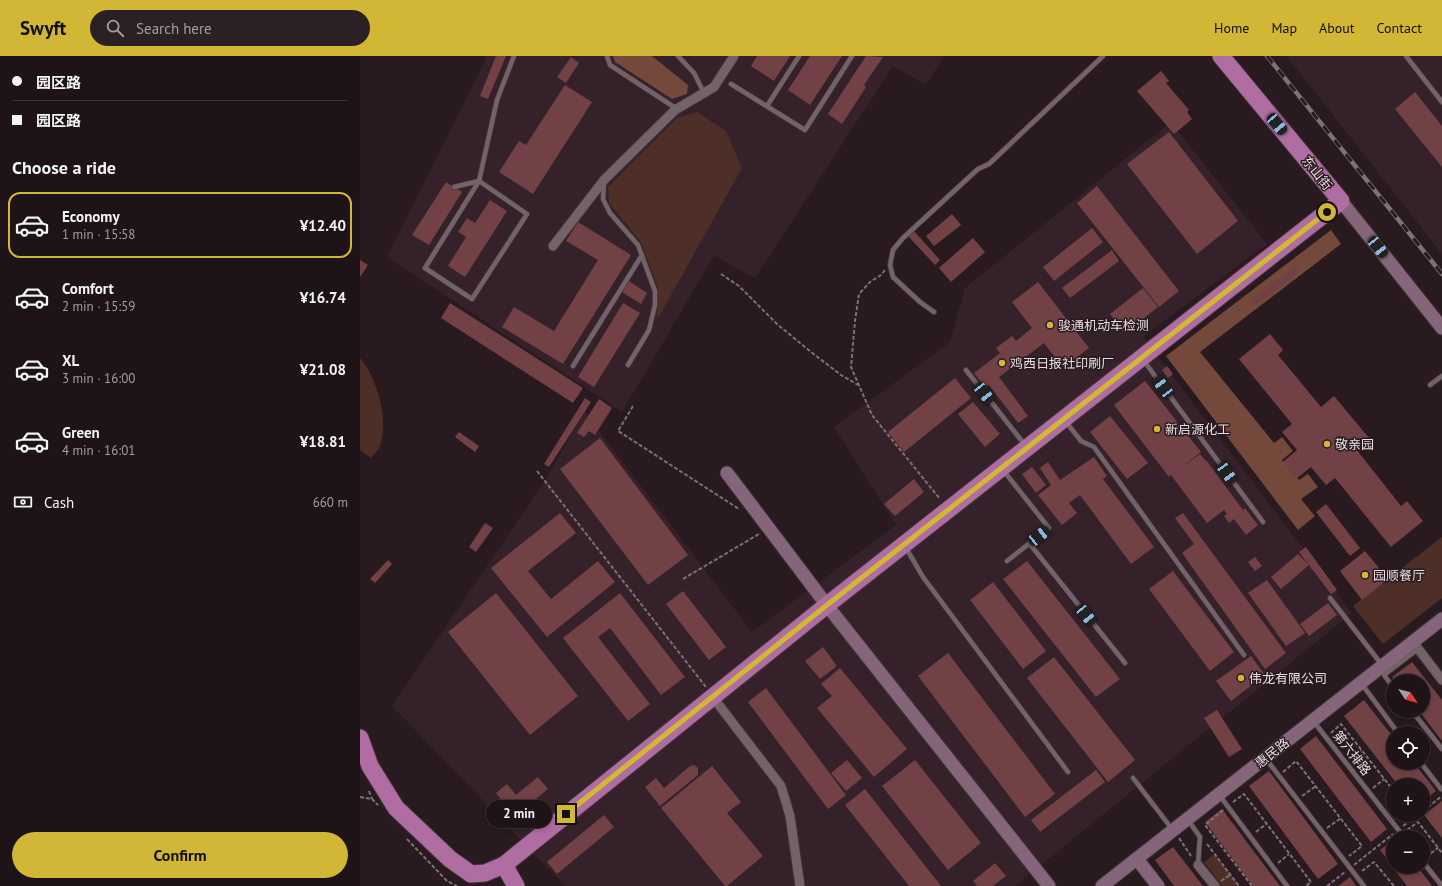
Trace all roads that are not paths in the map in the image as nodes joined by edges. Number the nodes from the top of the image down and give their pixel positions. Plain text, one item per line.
1 (514, 56) edge
2 (607, 56) edge
3 (678, 56) edge
4 (734, 56) edge
5 (799, 56) edge
6 (852, 56) edge
7 (1103, 56) edge
8 (1221, 56) edge
9 (1406, 56) edge
10 (731, 84) dead end
11 (704, 93) junction
12 (1442, 102) edge
13 (767, 106) junction
14 (677, 109) junction
15 (604, 180) junction
16 (478, 181) junction
17 (454, 187) dead end
18 (1341, 201) junction
19 (553, 246) dead end
20 (642, 255) junction
21 (934, 312) dead end
22 (1442, 328) edge
23 (1142, 358) junction
24 (628, 365) dead end
25 (573, 366) dead end
26 (966, 370) dead end
27 (1442, 376) edge
28 (1430, 385) dead end
29 (1063, 419) junction
30 (1027, 448) junction
31 (1001, 468) junction
32 (727, 473) dead end
33 (1263, 522) dead end
34 (1029, 543) junction
35 (904, 545) junction
36 (1007, 561) dead end
37 (1330, 598) dead end
38 (827, 605) junction
39 (1442, 619) edge
40 (1416, 646) junction
41 (1244, 654) dead end
42 (1125, 663) dead end
43 (1383, 666) junction
44 (1386, 674) edge
45 (1442, 680) edge
46 (1361, 683) junction
47 (712, 696) junction
48 (1418, 718) edge
49 (1313, 721) junction
50 (1393, 726) edge
51 (360, 738) edge
52 (1442, 749) edge
53 (1265, 758) junction
54 (1426, 770) edge
55 (1068, 772) dead end
56 (1133, 778) dead end
57 (1441, 789) dead end
58 (1219, 794) junction
59 (1187, 819) junction
60 (1398, 830) edge
61 (1175, 833) junction
62 (1137, 859) junction
63 (504, 864) junction
64 (1198, 865) joint
65 (1430, 870) edge
66 (516, 886) edge
67 (800, 886) edge
68 (1049, 886) edge
69 (1102, 886) edge
70 (1158, 886) edge
71 (1215, 886) edge
72 (1287, 886) edge
73 (1364, 886) edge
74 (1442, 886) edge

1 - 16 lane
2 - 14 lane
3 - 11 lane
4 - 11 street
5 - 13 lane
6 - 13 lane
7 - 21 lane
8 - 18 highway, 东山街
9 - 12 lane
10 - 13 lane
11 - 14 street
14 - 15 street
15 - 19 street
15 - 20 lane
16 - 16 lane
16 - 17 lane
18 - 22 street, 东山街
18 - 23 highway
20 - 24 lane
20 - 25 lane
23 - 29 highway
23 - 33 lane
26 - 30 lane
27 - 28 lane
29 - 30 highway
29 - 41 lane
30 - 31 highway
31 - 34 lane
31 - 35 highway
32 - 38 street
34 - 36 lane
34 - 42 lane
35 - 38 highway
35 - 55 lane
37 - 43 lane
38 - 47 highway
38 - 68 street
39 - 40 street, 惠民路
40 - 43 street, 惠民路
40 - 44 lane
40 - 45 street
43 - 46 street, 惠民路
46 - 49 street, 惠民路
46 - 50 lane
47 - 63 highway
47 - 67 street
48 - 52 lane
49 - 53 street, 惠民路
49 - 60 lane, 第六排路
51 - 63 highway
53 - 58 street, 惠民路
53 - 73 lane
54 - 57 lane
56 - 61 lane
58 - 59 street, 惠民路
58 - 72 lane
59 - 61 street, 惠民路
59 - 64 lane
61 - 62 street, 惠民路
62 - 69 street, 惠民路
62 - 70 street
63 - 66 highway
64 - 71 street
65 - 74 lane

